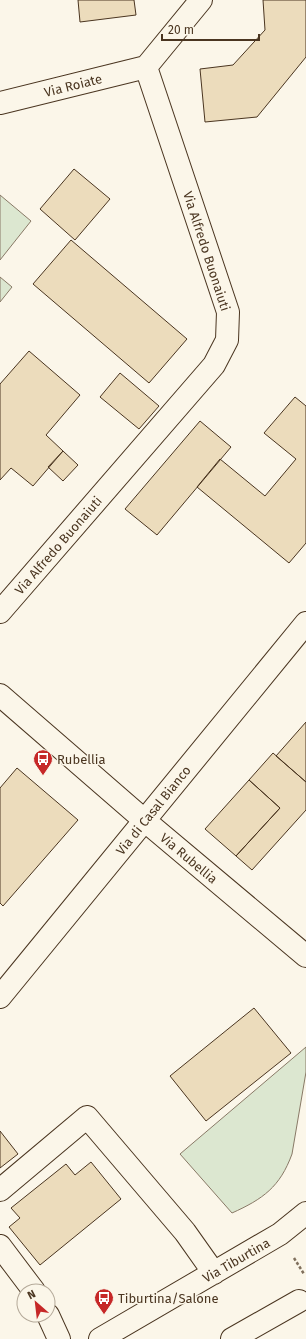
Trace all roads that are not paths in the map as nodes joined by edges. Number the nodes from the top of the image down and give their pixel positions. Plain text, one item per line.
1 (201, 0) edge
2 (146, 67) junction
3 (0, 103) edge
4 (0, 612) edge
5 (306, 623) edge
6 (0, 695) edge
7 (144, 820) junction
8 (306, 956) edge
9 (0, 997) edge
10 (0, 1190) edge
11 (306, 1213) edge
12 (0, 1246) edge
13 (214, 1273) junction
14 (28, 1283) edge
15 (298, 1301) dead end
16 (52, 1323) edge
17 (59, 1339) edge
18 (100, 1339) edge
19 (232, 1339) edge

1 - 2 street
2 - 3 street, Via Roiate
2 - 4 street, Via Alfredo Buonaiuti
5 - 7 street, Via di Casal Bianco
6 - 7 street, Via Rubellia
7 - 8 street, Via Rubellia
7 - 9 street, Via di Casal Bianco
10 - 13 street
11 - 13 street, Via Tiburtina
12 - 14 street
13 - 18 street, Via Tiburtina
15 - 19 street
16 - 17 street

